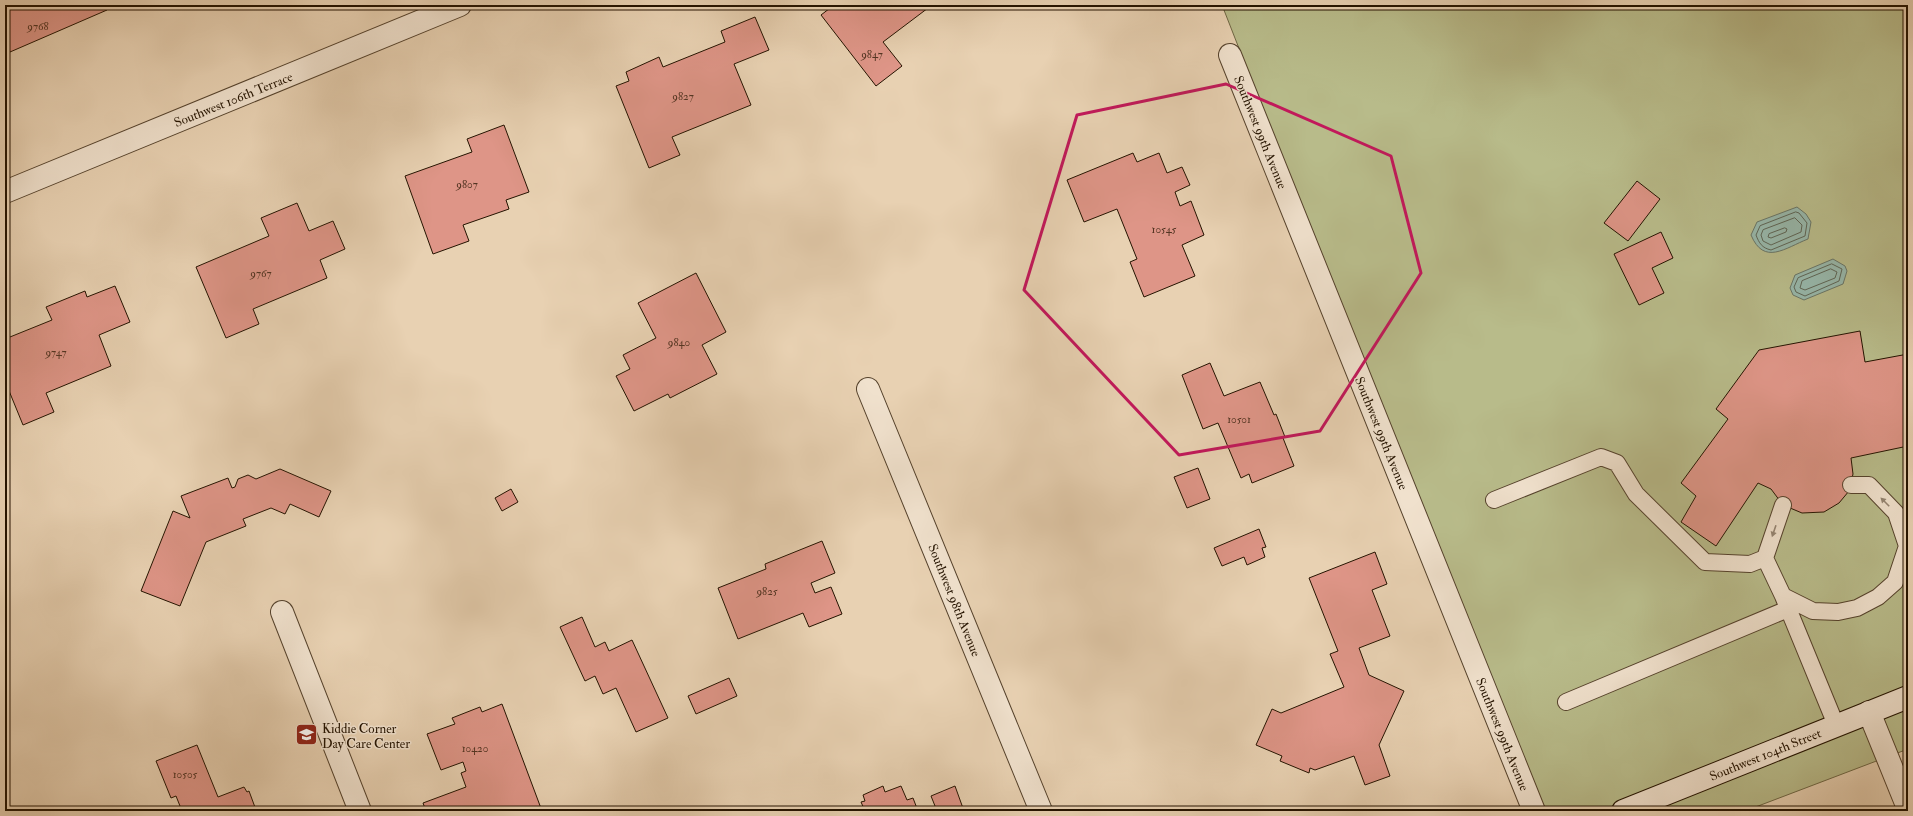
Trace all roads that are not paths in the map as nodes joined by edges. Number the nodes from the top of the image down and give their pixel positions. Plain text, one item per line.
1 (460, 5) edge
2 (1230, 55) dead end
3 (5, 192) edge
4 (868, 389) dead end
5 (1851, 485) dead end
6 (1494, 500) dead end
7 (1783, 505) dead end
8 (1907, 547) edge
9 (1765, 558) junction
10 (1786, 602) junction
11 (282, 612) dead end
12 (1908, 697) edge
13 (1566, 702) dead end
14 (1870, 712) junction
15 (1836, 726) junction
16 (1908, 808) edge
17 (360, 811) edge
18 (1041, 811) edge
19 (1534, 811) edge
20 (1623, 811) edge

1 - 3 street, Southwest 106th Terrace
2 - 19 street, Southwest 99th Avenue
4 - 18 street, Southwest 98th Avenue
8 -> 5 lane
6 - 9 lane
7 -> 9 lane
8 - 10 lane
9 - 10 lane
10 - 13 lane
10 - 15 lane
11 - 17 street
12 - 14 street, Southwest 104th Street
14 - 15 street, Southwest 104th Street
14 - 16 street
15 - 20 street, Southwest 104th Street

